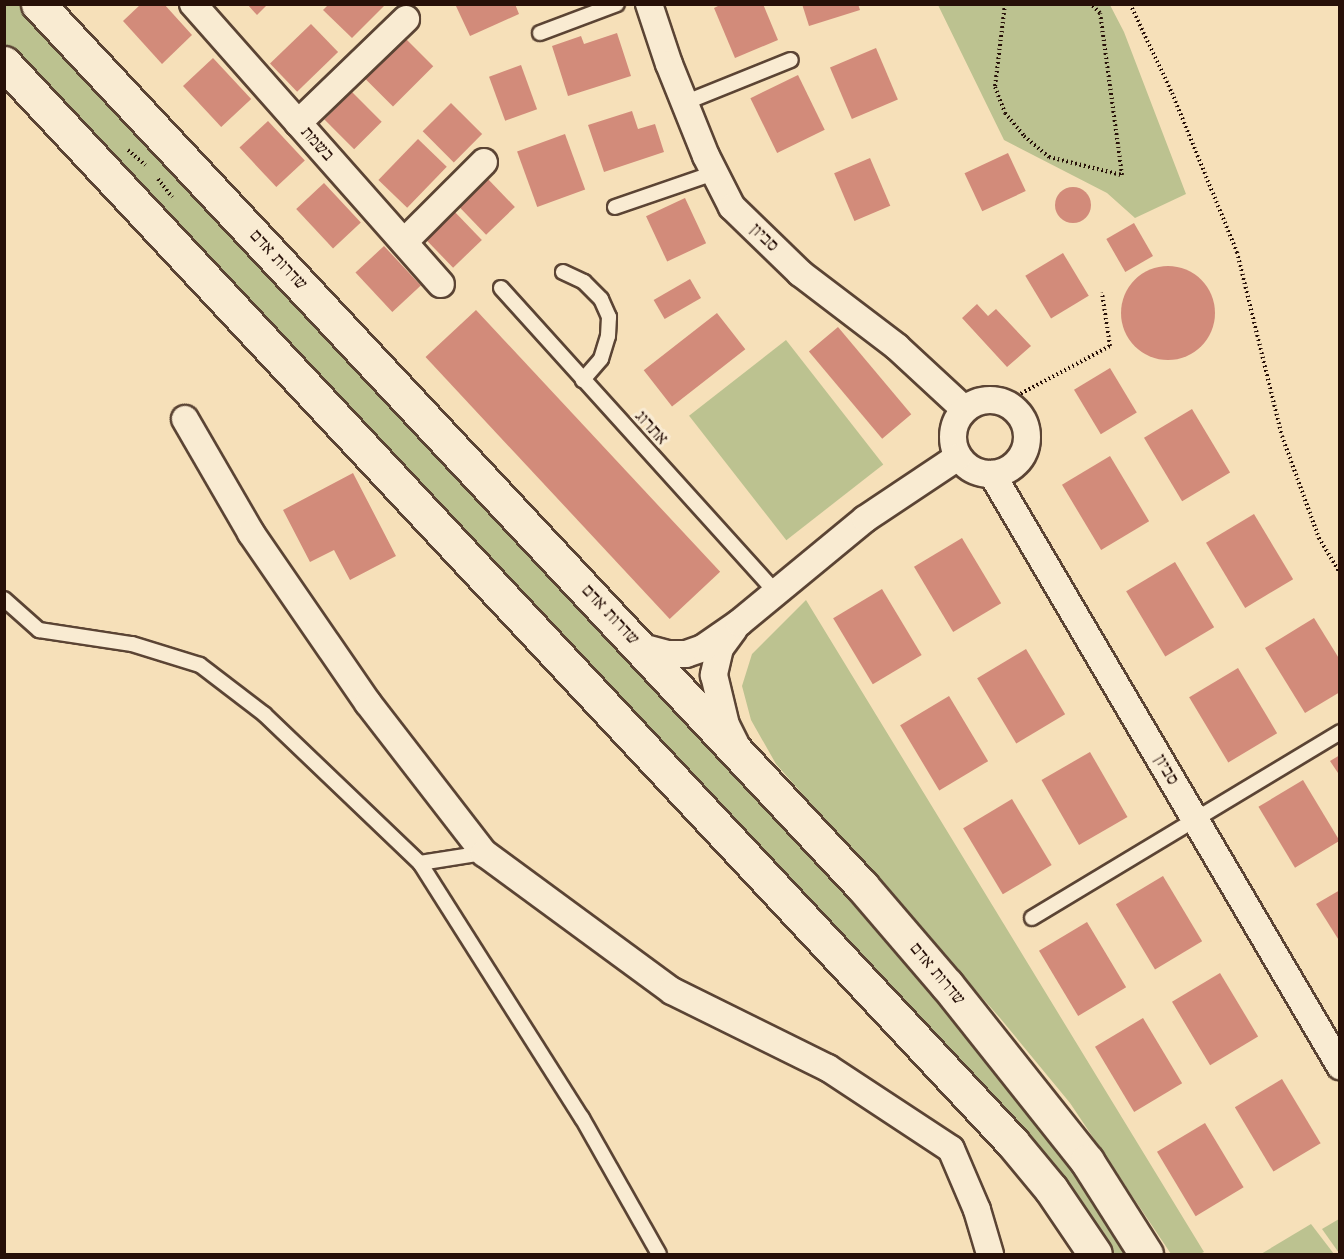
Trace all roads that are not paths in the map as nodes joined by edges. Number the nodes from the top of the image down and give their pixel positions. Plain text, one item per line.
1 (38, 4) edge
2 (193, 4) edge
3 (617, 4) edge
4 (649, 4) edge
5 (406, 19) dead end
6 (540, 33) dead end
7 (791, 60) dead end
8 (4, 63) edge
9 (684, 103) junction
10 (298, 123) junction
11 (484, 162) dead end
12 (714, 173) junction
13 (615, 207) dead end
14 (404, 242) junction
15 (563, 272) dead end
16 (441, 284) dead end
17 (501, 288) dead end
18 (583, 380) junction
19 (964, 409) junction
20 (185, 419) dead end
21 (958, 457) junction
22 (992, 474) junction
23 (776, 592) junction
24 (4, 599) edge
25 (739, 623) junction
26 (638, 646) junction
27 (1340, 732) edge
28 (742, 756) junction
29 (1195, 820) junction
30 (484, 853) junction
31 (420, 863) junction
32 (1032, 918) dead end
33 (1340, 1066) edge
34 (659, 1254) edge
35 (990, 1254) edge
36 (1095, 1254) edge
37 (1146, 1254) edge

1 - 26 street, שדרות אדם
2 - 10 street, בשמת
3 - 6 lane
4 - 9 street, סביון
5 - 10 street
7 - 9 lane
8 - 36 street
9 - 12 street, סביון
10 - 14 street, בשמת
11 - 14 street
12 - 13 lane
12 - 19 street, סביון
14 - 16 street, בשמת
15 - 18 lane
17 - 18 lane, אתרוג
18 - 23 lane, אתרוג
19 - 21 street
19 - 22 street
20 - 30 street
21 - 22 street
21 - 23 street
22 - 29 street, סביון
23 - 25 street
24 - 31 lane
25 - 26 street
25 - 28 street
26 - 28 street, שדרות אדם
27 - 29 lane
28 - 37 street, שדרות אדם
29 - 32 lane
29 - 33 street, סביון
30 - 31 lane
30 - 35 street
31 - 34 lane

